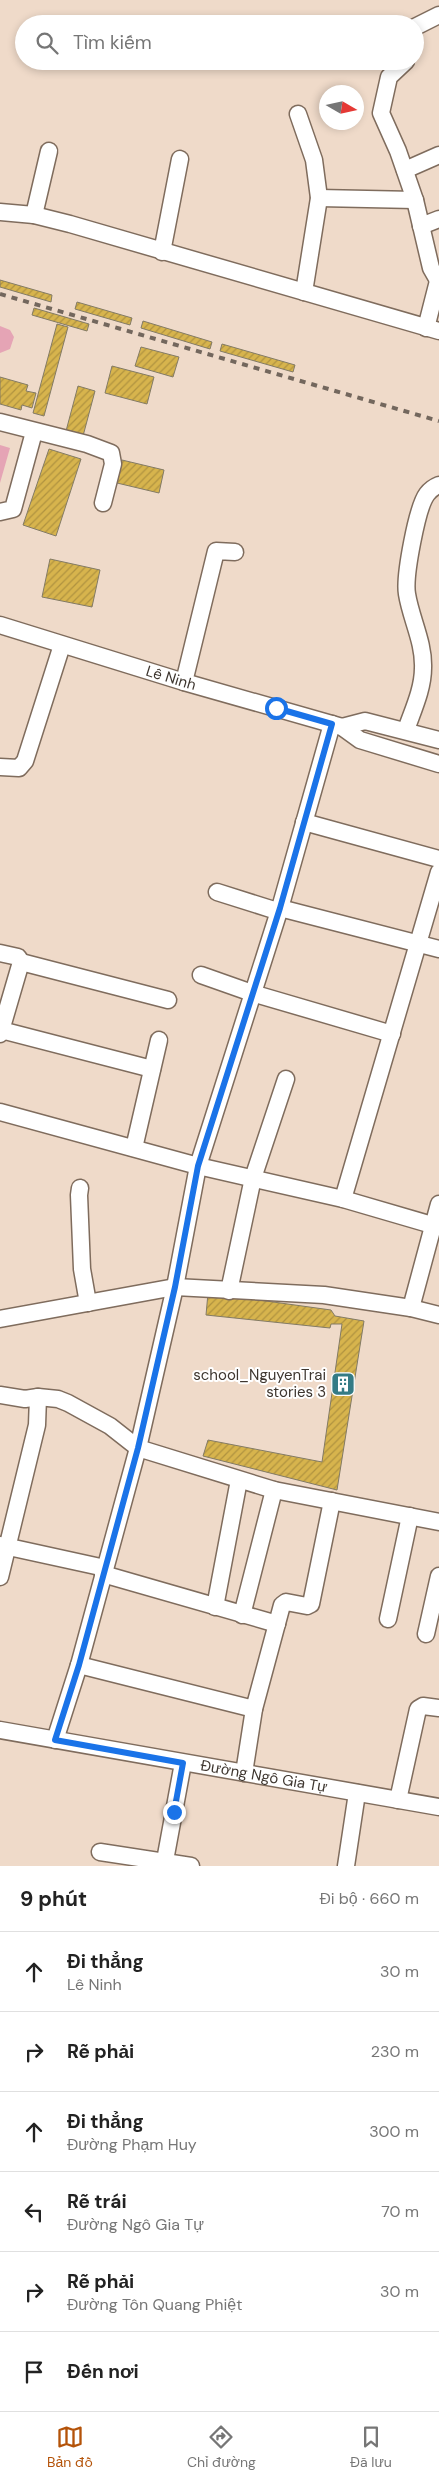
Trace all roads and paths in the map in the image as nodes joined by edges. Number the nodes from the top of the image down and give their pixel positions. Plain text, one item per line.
1 (439, 15) edge
2 (424, 22) edge
3 (396, 70) edge
4 (298, 114) dead end
5 (49, 151) dead end
6 (439, 155) edge
7 (180, 159) dead end
8 (405, 170) junction
9 (319, 198) junction
10 (415, 200) junction
11 (0, 212) edge
12 (34, 216) junction
13 (439, 219) edge
14 (421, 226) junction
15 (162, 252) junction
16 (438, 281) edge
17 (304, 292) junction
18 (433, 329) edge
19 (0, 422) edge
20 (34, 432) junction
21 (439, 485) edge
22 (103, 503) dead end
23 (0, 512) edge
24 (235, 552) dead end
25 (0, 625) edge
26 (62, 645) junction
27 (184, 682) junction
28 (337, 725) junction
29 (406, 730) junction
30 (439, 740) edge
31 (439, 764) edge
32 (0, 767) edge
33 (304, 822) junction
34 (439, 859) edge
35 (439, 872) edge
36 (217, 892) dead end
37 (280, 908) junction
38 (418, 942) junction
39 (439, 949) edge
40 (0, 953) edge
41 (21, 962) junction
42 (201, 975) dead end
43 (252, 993) junction
44 (168, 1000) dead end
45 (1, 1032) edge
46 (392, 1034) junction
47 (159, 1040) dead end
48 (152, 1069) junction
49 (286, 1079) dead end
50 (0, 1112) edge
51 (134, 1148) junction
52 (198, 1166) junction
53 (254, 1178) junction
54 (80, 1188) dead end
55 (342, 1199) junction
56 (439, 1204) edge
57 (436, 1226) edge
58 (175, 1287) junction
59 (229, 1291) junction
60 (88, 1302) junction
61 (411, 1308) junction
62 (439, 1315) edge
63 (0, 1319) edge
64 (0, 1395) edge
65 (38, 1397) junction
66 (138, 1448) junction
67 (239, 1480) junction
68 (274, 1490) junction
69 (332, 1501) junction
70 (410, 1516) junction
71 (439, 1522) edge
72 (4, 1546) edge
73 (104, 1571) junction
74 (439, 1576) edge
75 (0, 1577) edge
76 (215, 1607) junction
77 (242, 1615) junction
78 (388, 1618) dead end
79 (277, 1624) junction
80 (426, 1634) dead end
81 (79, 1665) junction
82 (439, 1708) edge
83 (254, 1709) junction
84 (0, 1730) edge
85 (55, 1740) junction
86 (183, 1763) junction
87 (244, 1773) junction
88 (356, 1793) junction
89 (398, 1800) junction
90 (439, 1807) edge
91 (100, 1852) dead end
92 (164, 1864) edge
93 (191, 1866) edge
94 (346, 1866) edge

1 - 2 street
3 - 8 street
4 - 9 street
5 - 12 street
6 - 8 street
7 - 15 street
8 - 10 street
9 - 10 street
9 - 17 street
10 - 14 street
11 - 12 street
12 - 15 street
13 - 14 street
14 - 16 street
15 - 17 street
16 - 18 street
17 - 18 street
19 - 20 street
20 - 22 street
20 - 23 street
21 - 29 street
24 - 27 street
25 - 26 street, Lê Ninh
26 - 27 street, Lê Ninh
26 - 32 street
27 - 28 street, Lê Ninh
28 - 29 street, Lê Ninh
28 - 31 street, Lê Ninh
28 - 33 street
29 - 30 street, Lê Ninh
33 - 34 street
33 - 37 street
35 - 38 street
36 - 37 street
37 - 38 street
37 - 43 street
38 - 39 street
38 - 46 street
40 - 41 street
41 - 44 street
41 - 45 street
42 - 43 street
43 - 46 street
43 - 52 street
45 - 48 street
46 - 55 street
47 - 48 street
48 - 51 street
49 - 53 street
50 - 51 street
51 - 52 street
52 - 53 street
52 - 58 street
53 - 55 street
53 - 59 street
54 - 60 street
55 - 57 street
56 - 57 street
57 - 61 street
58 - 59 street
58 - 60 street
58 - 66 street
59 - 61 street
60 - 63 street
61 - 62 street
64 - 65 street
65 - 66 street
65 - 72 street
66 - 67 street
66 - 73 street
67 - 68 street
67 - 76 street
68 - 69 street
68 - 77 street
69 - 70 street
69 - 79 street
70 - 71 street
70 - 78 street
72 - 73 street
72 - 75 street
73 - 76 street
73 - 81 street
74 - 80 street
76 - 77 street
77 - 79 street
79 - 83 street
81 - 83 street
81 - 85 street
82 - 89 street
83 - 87 street
84 - 85 street, Đường Ngô Gia Tự
85 - 86 street, Đường Ngô Gia Tự
86 - 87 street, Đường Ngô Gia Tự
86 - 92 street
87 - 88 street, Đường Ngô Gia Tự
88 - 89 street, Đường Ngô Gia Tự
88 - 94 street
89 - 90 street, Đường Ngô Gia Tự
91 - 92 street
92 - 93 street

